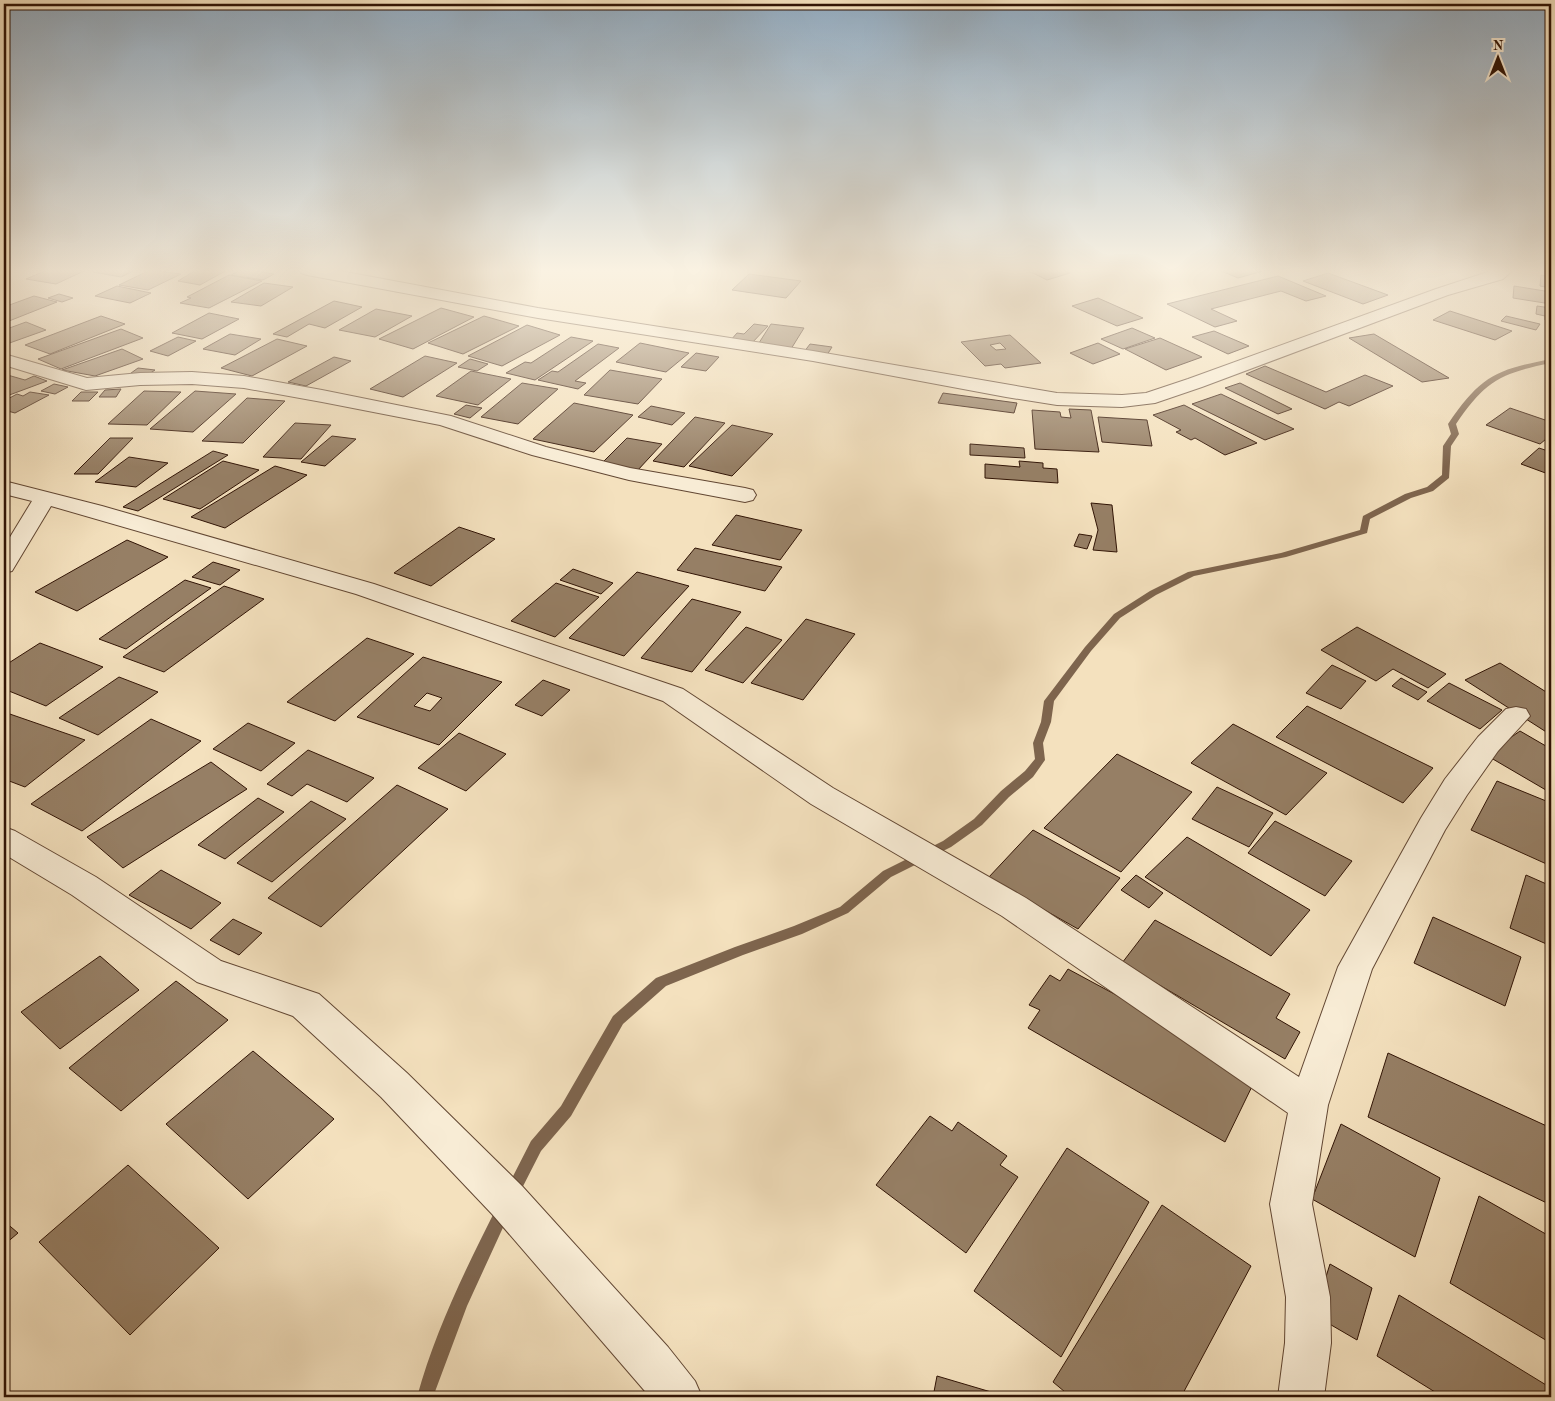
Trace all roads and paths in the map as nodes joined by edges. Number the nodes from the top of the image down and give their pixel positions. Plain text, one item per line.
1 (681, 335) edge
2 (1324, 335) edge
3 (4, 359) edge
4 (4, 487) edge
5 (745, 495) dead end
6 (44, 498) junction
7 (4, 566) edge
8 (1516, 716) dead end
9 (4, 839) edge
10 (1309, 1105) junction
11 (679, 1397) edge
12 (1301, 1397) edge

1 - 2 street
3 - 5 street
4 - 6 street
6 - 7 street
6 - 10 street
8 - 10 street
9 - 11 street
10 - 12 street

